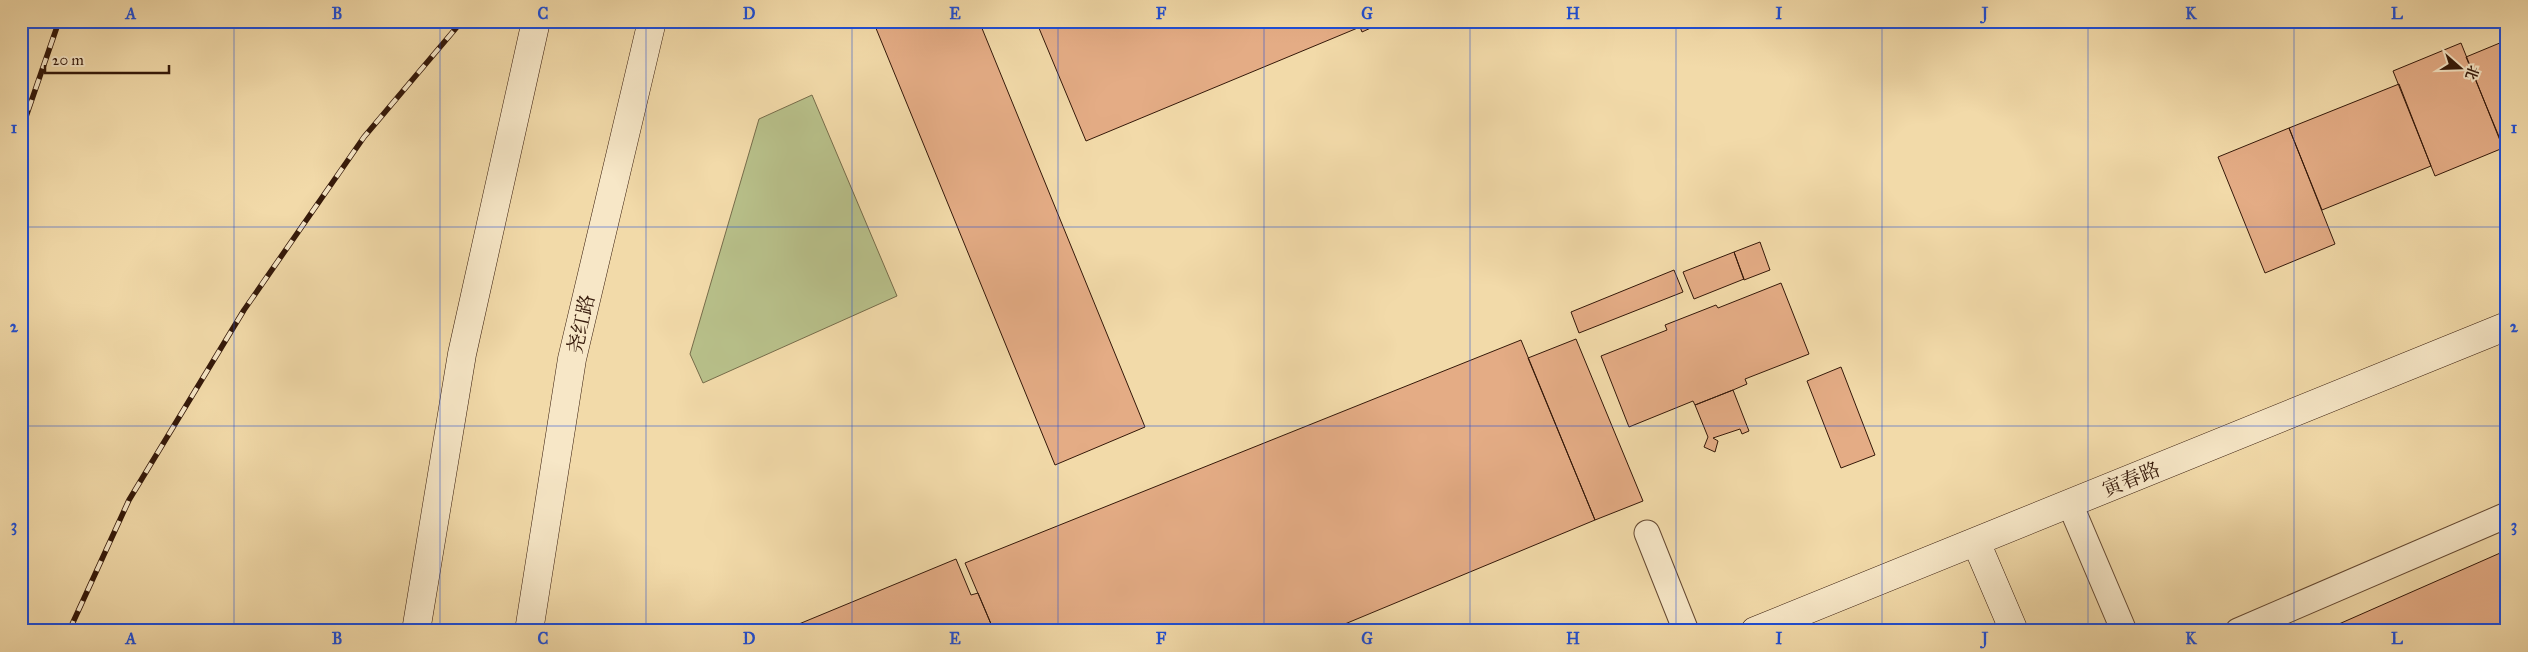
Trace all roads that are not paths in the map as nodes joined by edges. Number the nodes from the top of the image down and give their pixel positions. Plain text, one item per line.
1 (536, 21) edge
2 (652, 21) edge
3 (2507, 326) edge
4 (2070, 504) junction
5 (2507, 515) edge
6 (1647, 532) dead end
7 (1976, 542) junction
8 (416, 631) edge
9 (529, 631) edge
10 (1686, 631) edge
11 (1755, 631) edge
12 (2014, 631) edge
13 (2124, 631) edge
14 (2238, 631) edge

1 - 8 main road
2 - 9 main road, 尧红路
3 - 4 main road, 寅春路
4 - 7 main road, 寅春路
4 - 13 lane
5 - 14 lane
6 - 10 lane
7 - 11 main road, 寅春路
7 - 12 main road

